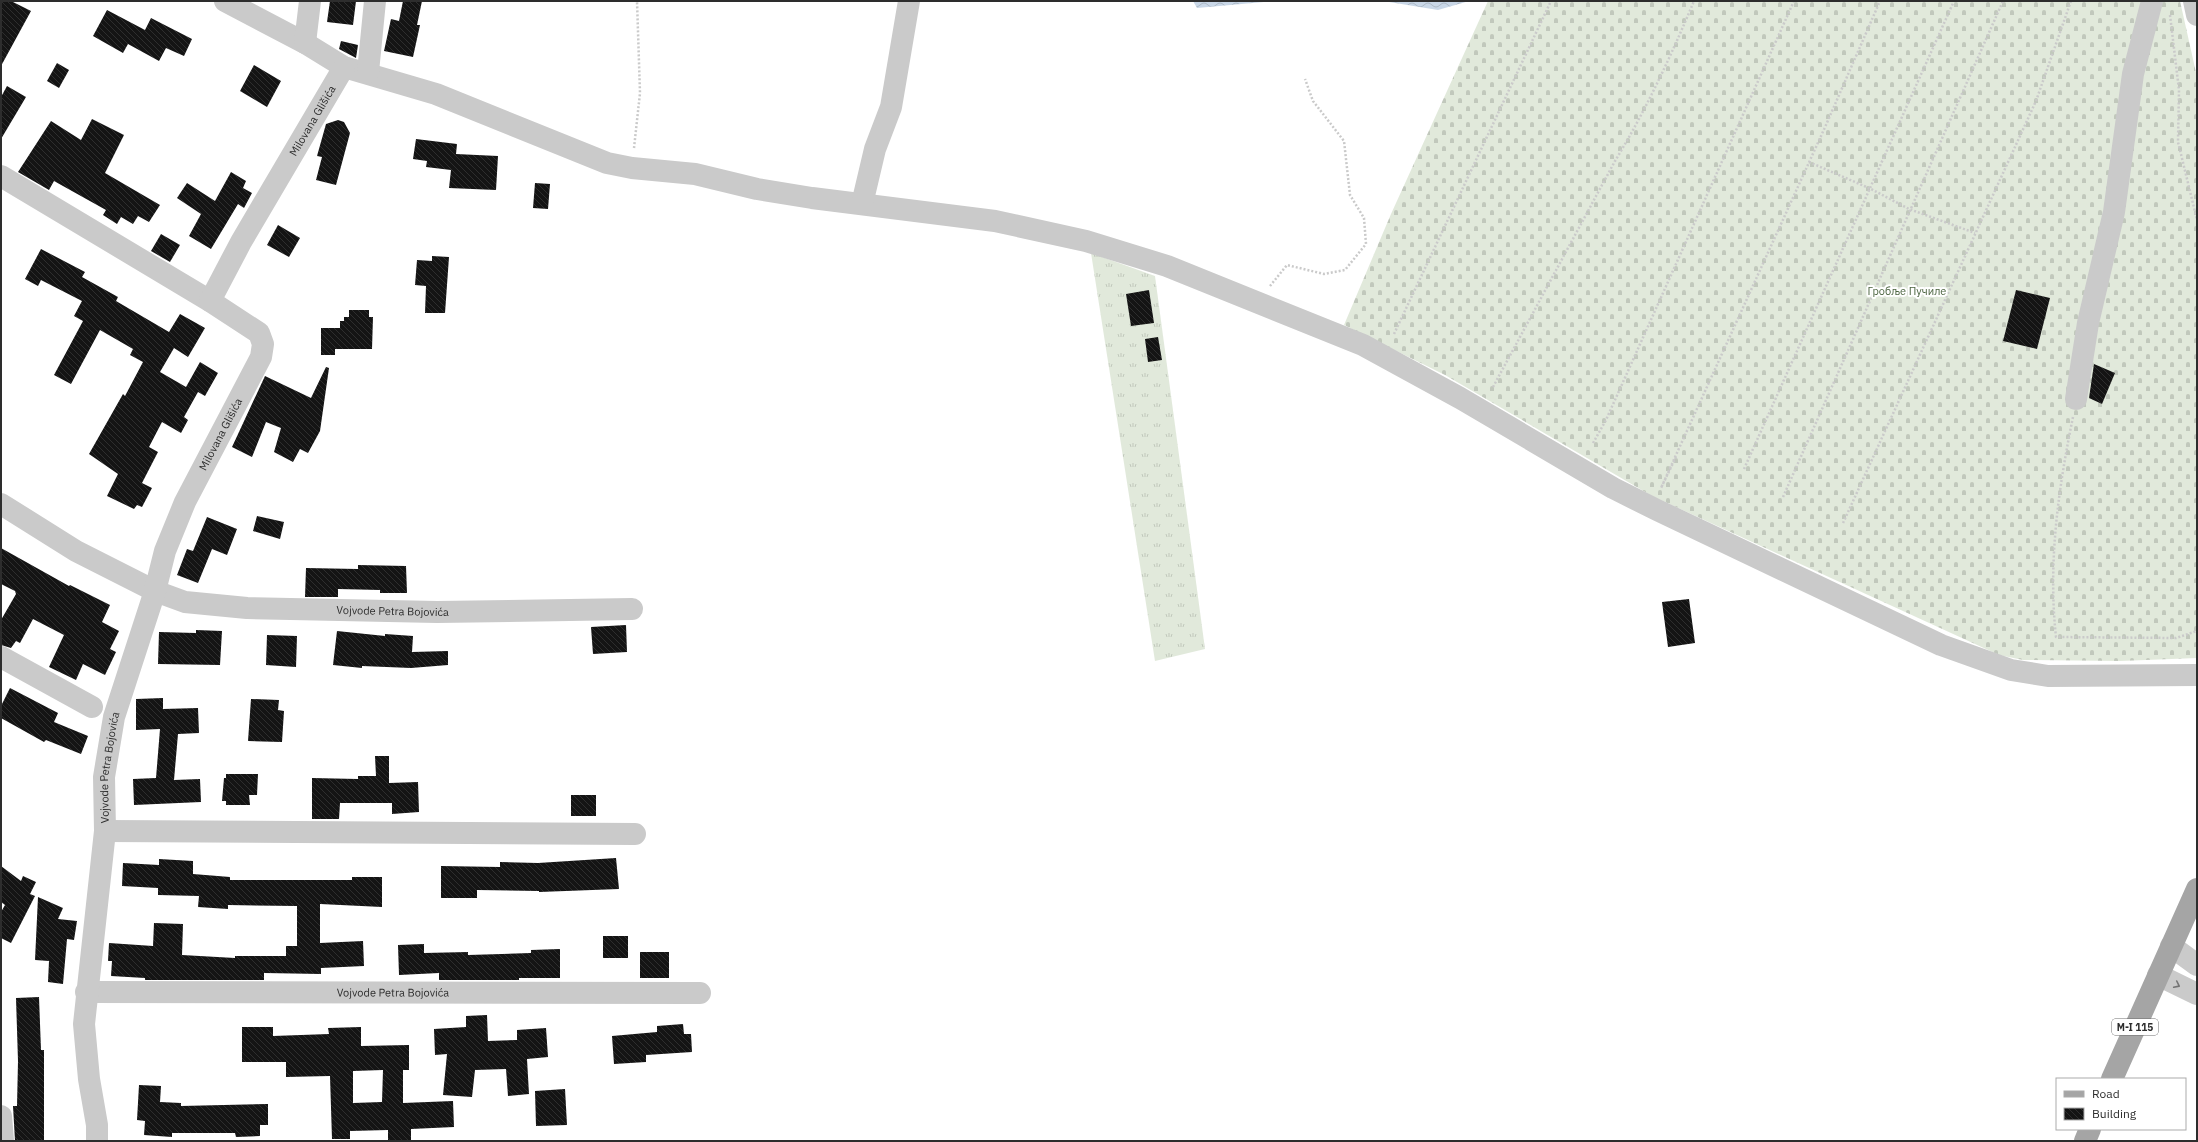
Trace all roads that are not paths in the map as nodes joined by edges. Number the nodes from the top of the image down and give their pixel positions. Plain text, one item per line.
1 (310, 1) edge
2 (375, 1) edge
3 (909, 1) edge
4 (2152, 1) edge
5 (2194, 1) edge
6 (236, 4) edge
7 (2197, 15) edge
8 (304, 43) junction
9 (344, 67) junction
10 (368, 72) junction
11 (1, 176) edge
12 (862, 204) junction
13 (210, 301) junction
14 (2076, 399) road end
15 (1, 504) edge
16 (155, 591) junction
17 (632, 609) dead end
18 (1, 657) edge
19 (2197, 675) edge
20 (92, 707) dead end
21 (105, 831) junction
22 (635, 834) dead end
23 (2197, 889) edge
24 (2171, 946) junction
25 (2197, 965) edge
26 (2158, 975) junction
27 (86, 992) junction
28 (700, 993) dead end
29 (2197, 994) edge
30 (2112, 1078) edge
31 (1, 1116) edge
32 (2090, 1130) edge
33 (3, 1141) edge
34 (97, 1141) edge
35 (2085, 1141) edge

1 - 8 street
2 - 10 street
3 - 12 street
4 - 14 street
5 - 7 street
6 - 8 street
8 - 9 street
9 - 10 street
9 - 13 street, Milovana Glišića
10 - 12 street
11 - 13 street, Milovana Glišića
12 - 19 street
13 - 16 street, Milovana Glišića
15 - 16 street, Vojvode Petra Bojovića
16 - 17 street, Vojvode Petra Bojovića
16 - 21 street, Vojvode Petra Bojovića
18 - 20 street
21 - 22 street, Vojvode Petra Bojovića
21 - 27 street, Vojvode Petra Bojovića
23 - 24 main road, M-I 115
24 - 25 street
24 - 26 main road, M-I 115
26 -> 29 street
26 - 30 main road, M-I 115
27 - 28 street, Vojvode Petra Bojovića
27 - 34 street, Vojvode Petra Bojovića
31 - 33 street
32 - 35 main road

